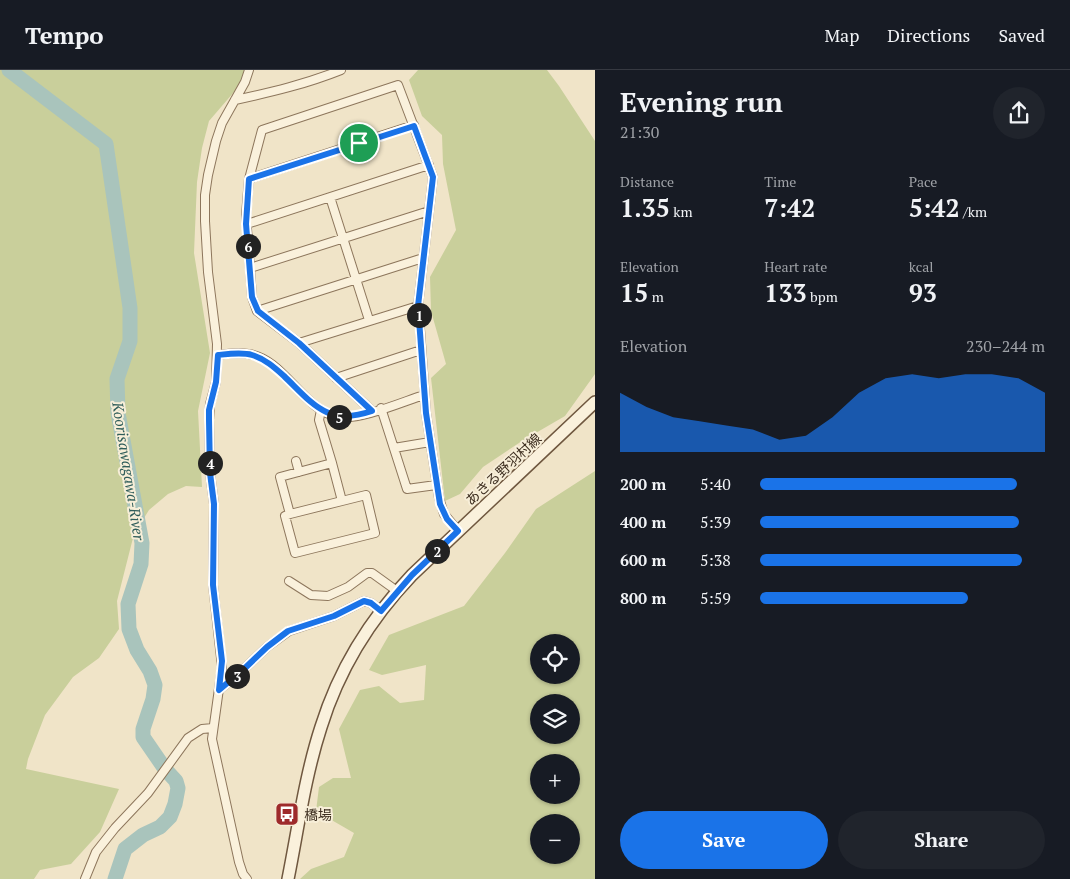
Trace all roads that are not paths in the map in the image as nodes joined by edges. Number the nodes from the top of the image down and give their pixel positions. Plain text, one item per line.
1 (249, 70) edge
2 (341, 70) edge
3 (235, 100) junction
4 (414, 126) junction
5 (428, 165) junction
6 (249, 179) junction
7 (330, 197) junction
8 (429, 211) junction
9 (246, 224) junction
10 (343, 238) junction
11 (424, 258) junction
12 (250, 268) junction
13 (356, 279) junction
14 (418, 306) junction
15 (258, 311) junction
16 (369, 320) junction
17 (299, 343) junction
18 (421, 350) junction
19 (218, 355) junction
20 (336, 378) junction
21 (424, 395) junction
22 (595, 402) edge
23 (382, 408) junction
24 (321, 410) junction
25 (372, 411) junction
26 (430, 442) junction
27 (394, 448) junction
28 (296, 461) dead end
29 (332, 463) junction
30 (299, 472) junction
31 (436, 485) junction
32 (342, 501) junction
33 (290, 514) junction
34 (458, 531) junction
35 (289, 581) dead end
36 (397, 591) junction
37 (381, 611) junction
38 (219, 690) junction
39 (213, 728) junction
40 (85, 879) edge
41 (247, 879) edge
42 (288, 879) edge

1 - 3 street
2 - 3 street
3 - 19 street
4 - 5 street
4 - 6 street
4 - 6 street
5 - 7 street
5 - 8 street
6 - 9 street
7 - 9 street
7 - 10 street
8 - 10 street
8 - 11 street
9 - 12 street
10 - 12 street
10 - 13 street
11 - 13 street
11 - 14 street
12 - 15 street
13 - 15 street
13 - 16 street
14 - 16 street
14 - 18 street
15 - 17 street
16 - 17 street
17 - 20 street
18 - 20 street
18 - 21 street
19 - 24 street
19 - 38 street
20 - 25 street
21 - 23 street
21 - 26 street
22 - 34 main road, あきる野羽村線
23 - 25 street
23 - 27 street
24 - 25 street
24 - 29 street
26 - 27 street
26 - 31 street
27 - 31 street
28 - 30 street
29 - 30 street
29 - 32 street
30 - 33 street
31 - 34 street
32 - 33 street
32 - 33 street
34 - 36 main road, あきる野羽村線
35 - 36 street
36 - 37 main road, あきる野羽村線
37 - 38 street
37 - 42 main road, あきる野羽村線
38 - 39 street
39 - 40 street
39 - 41 street

